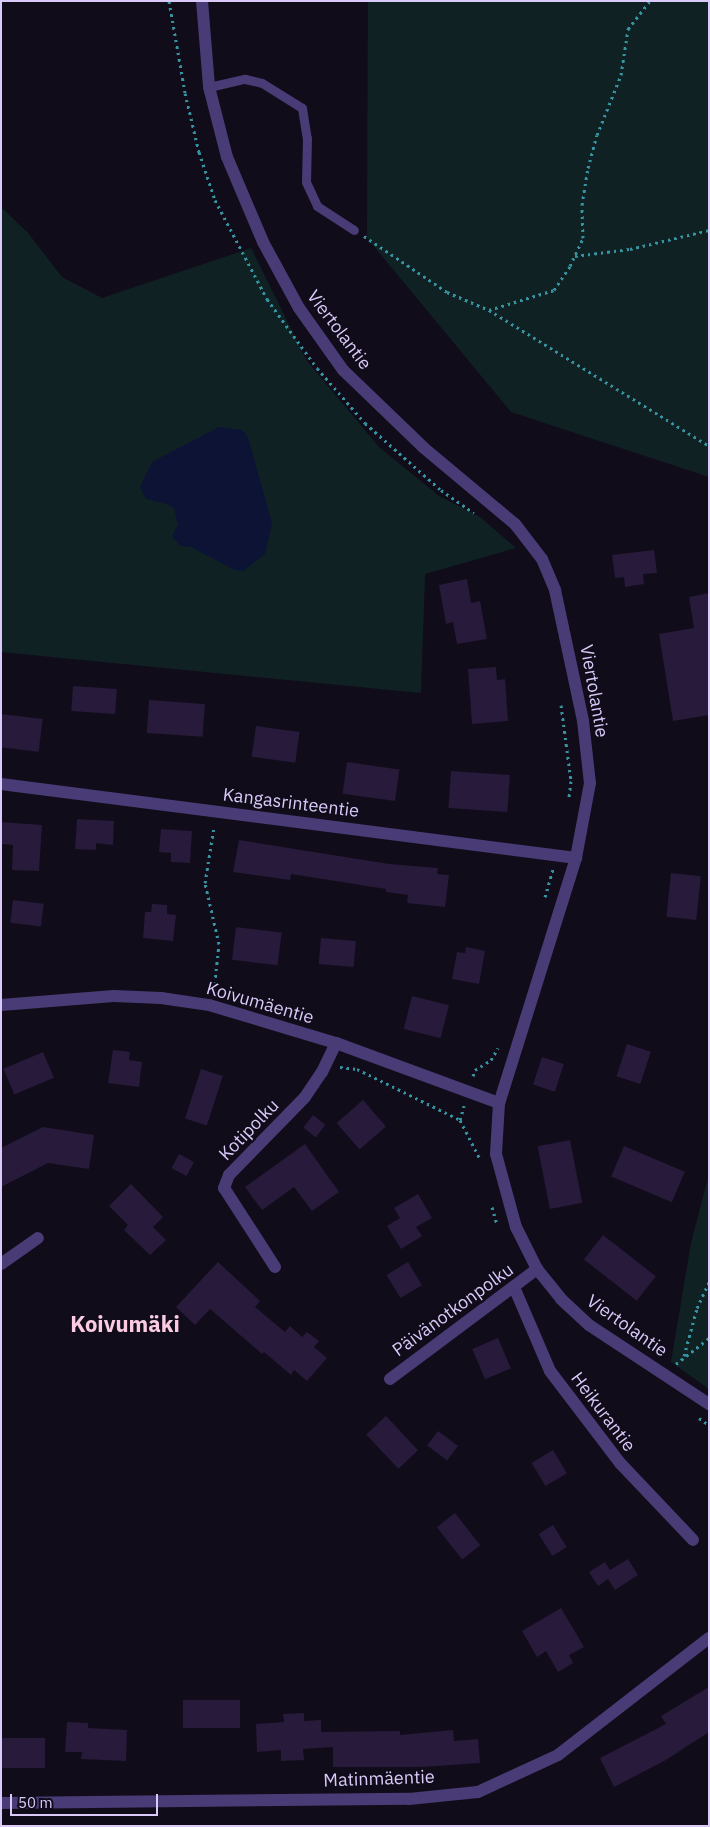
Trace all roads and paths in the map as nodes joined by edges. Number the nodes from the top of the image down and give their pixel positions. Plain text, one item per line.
1 (170, 1) edge
2 (202, 1) edge
3 (650, 1) edge
4 (209, 87) junction
5 (354, 230) joint
6 (709, 230) edge
7 (575, 256) junction
8 (489, 310) junction
9 (709, 446) edge
10 (478, 516) dead end
11 (560, 697) dead end
12 (1, 784) edge
13 (568, 808) dead end
14 (217, 811) junction
15 (557, 855) junction
16 (576, 858) junction
17 (544, 901) dead end
18 (1, 1005) edge
19 (209, 1005) junction
20 (502, 1042) dead end
21 (336, 1043) junction
22 (328, 1060) junction
23 (469, 1091) junction
24 (499, 1103) junction
25 (38, 1238) dead end
26 (1, 1264) edge
27 (275, 1267) dead end
28 (537, 1269) junction
29 (709, 1282) edge
30 (514, 1287) junction
31 (709, 1338) edge
32 (684, 1356) junction
33 (665, 1375) junction
34 (390, 1379) dead end
35 (709, 1404) edge
36 (693, 1540) dead end
37 (709, 1638) edge
38 (1, 1803) edge

1 - 10 path
2 - 4 street, Viertolantie
3 - 7 path
4 - 5 lane
4 - 16 street, Viertolantie
5 - 8 path
6 - 7 path
7 - 8 path
8 - 9 path
11 - 13 path
12 - 14 street, Kangasrinteentie
14 - 15 street, Kangasrinteentie
14 - 19 path
15 - 16 street, Kangasrinteentie
15 - 17 path
16 - 24 street, Viertolantie
18 - 19 street, Koivumäentie
19 - 21 street, Koivumäentie
20 - 23 path
21 - 22 street, Kotipolku
21 - 23 street, Koivumäentie
22 - 23 path
22 - 27 street, Kotipolku
23 - 24 street, Koivumäentie
24 - 28 street, Viertolantie
25 - 26 street
28 - 30 street, Päivänotkonpolku
28 - 33 street, Viertolantie
29 - 32 path
30 - 34 street, Päivänotkonpolku
30 - 36 street, Heikurantie
31 - 32 path
32 - 33 path
33 - 35 street, Viertolantie
37 - 38 street, Matinmäentie

